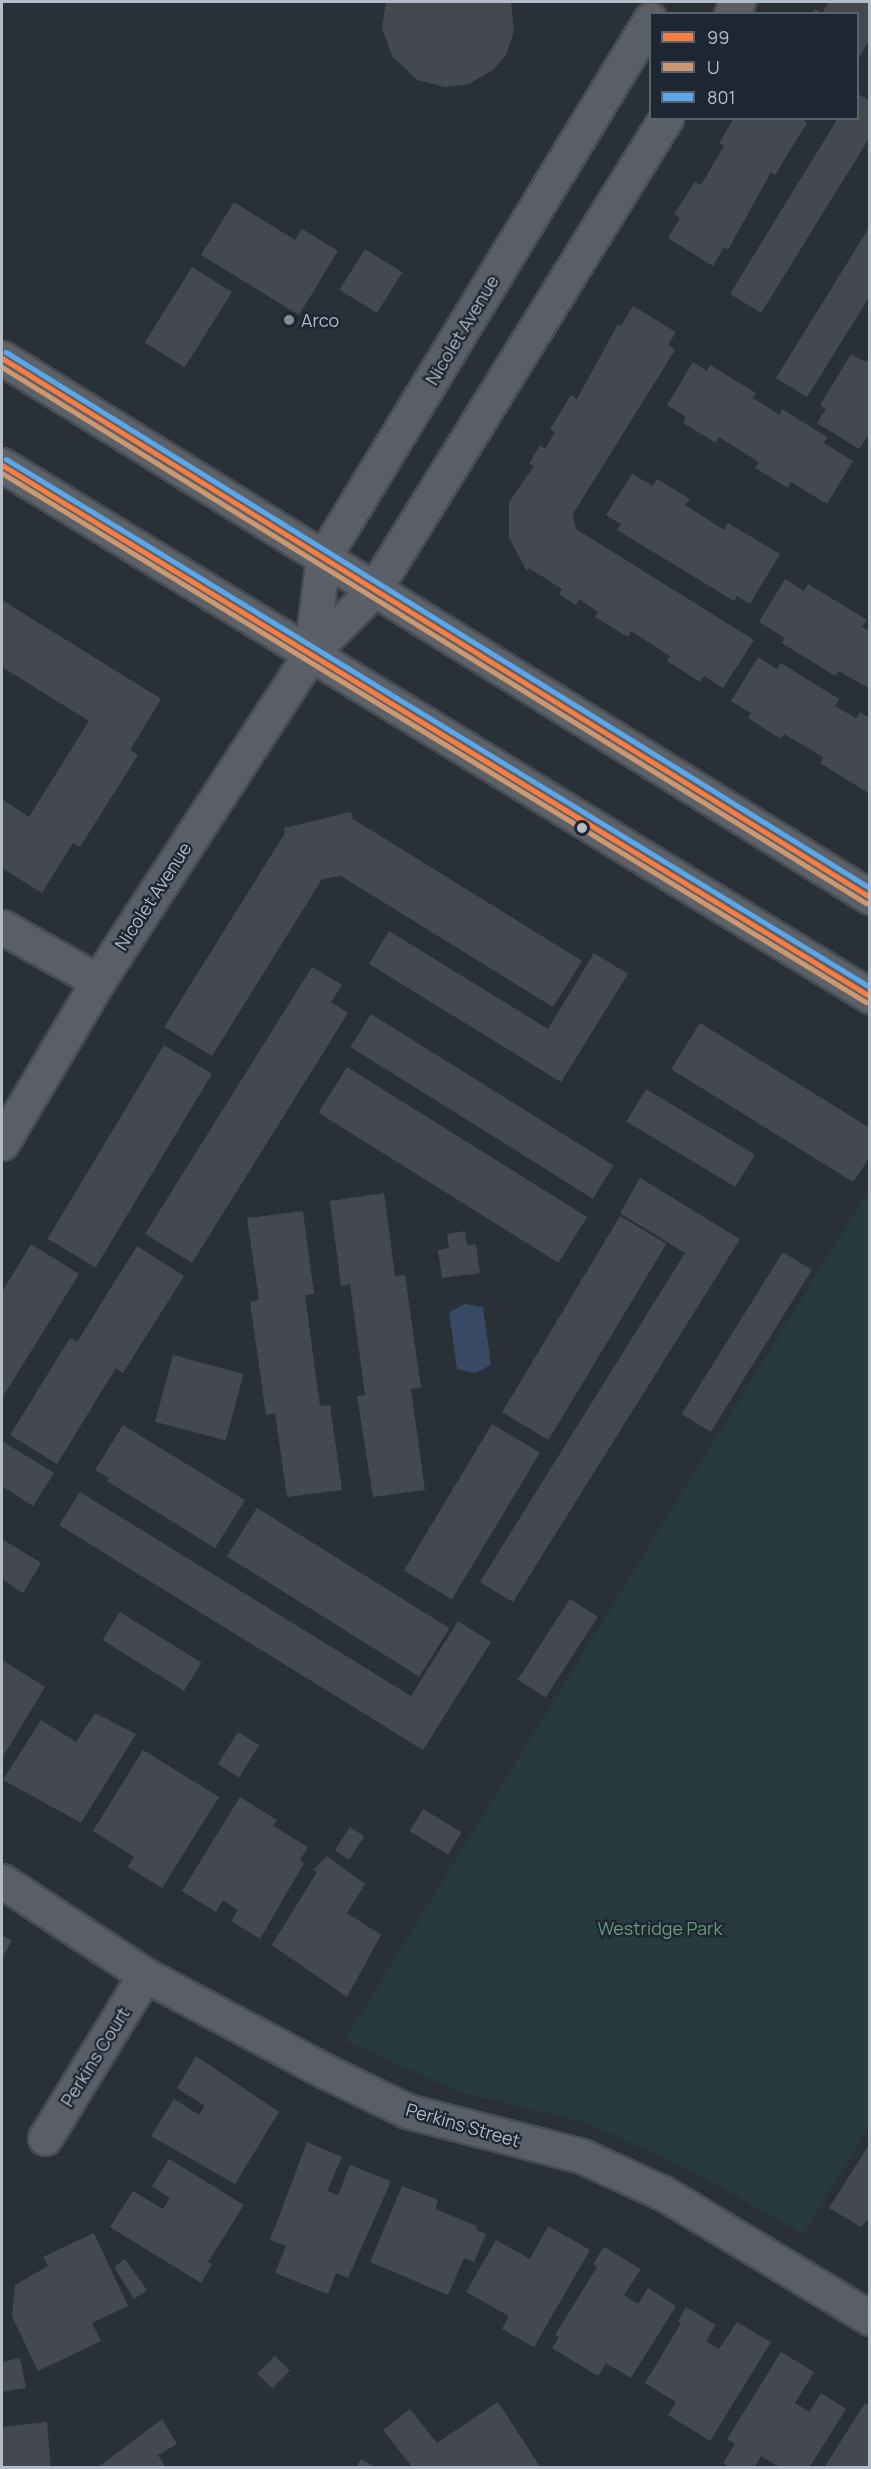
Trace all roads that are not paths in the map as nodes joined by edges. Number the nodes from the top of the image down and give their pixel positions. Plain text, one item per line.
1 (649, 23) edge
2 (665, 120) edge
3 (2, 358) edge
4 (2, 465) edge
5 (323, 558) junction
6 (374, 590) junction
7 (311, 654) junction
8 (870, 897) edge
9 (2, 927) edge
10 (98, 981) junction
11 (870, 996) edge
12 (2, 1143) edge
13 (2, 1881) edge
14 (145, 1975) junction
15 (45, 2138) dead end
16 (870, 2318) edge

1 - 5 street, Nicolet Avenue
2 - 6 street, Nicolet Avenue
3 - 5 main road
4 - 7 main road
5 - 6 main road
5 - 7 street, Nicolet Avenue
6 - 7 street, Nicolet Avenue
6 - 8 main road
7 - 10 street, Nicolet Avenue
7 - 11 main road
9 - 10 street
10 - 12 street, Nicolet Avenue
13 - 14 street, Perkins Street
14 - 15 street, Perkins Court
14 - 16 street, Perkins Street

